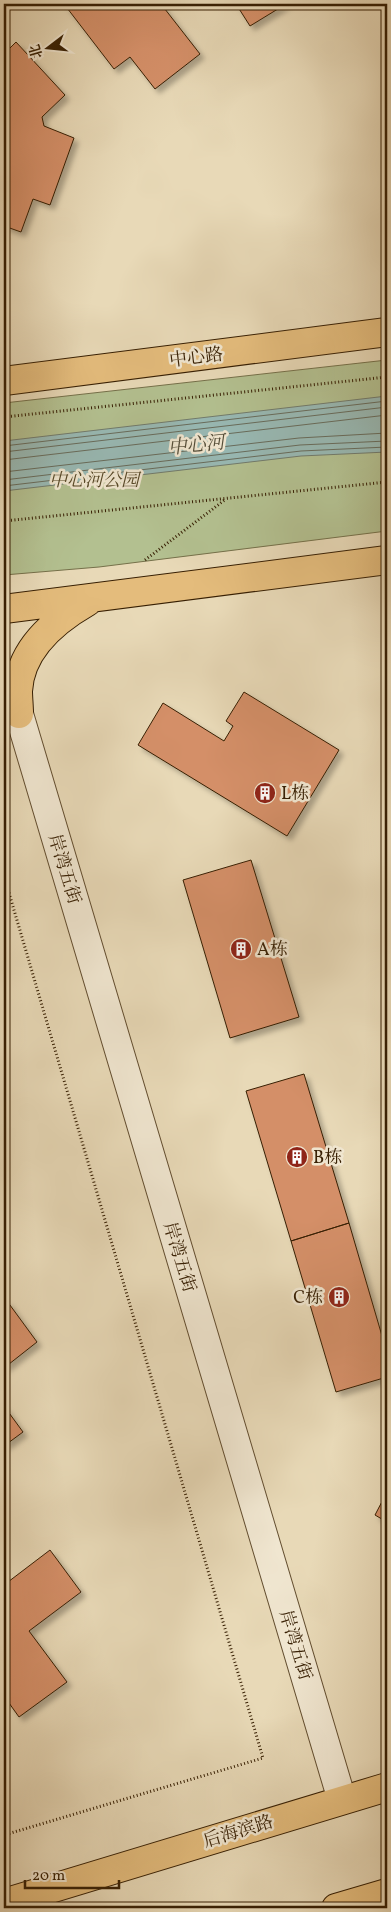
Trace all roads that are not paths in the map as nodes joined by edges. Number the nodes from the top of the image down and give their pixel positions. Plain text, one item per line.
1 (387, 332) edge
2 (4, 381) edge
3 (387, 560) edge
4 (95, 598) junction
5 (4, 609) edge
6 (4, 684) edge
7 (19, 714) junction
8 (387, 1787) edge
9 (342, 1800) junction
10 (387, 1893) edge
11 (4, 1903) edge
12 (336, 1908) edge

1 - 2 main road, 中心路
3 - 4 main road
4 - 5 main road
4 - 7 main road
6 - 7 main road
7 - 9 street, 岸湾五街
8 - 9 main road, 后海滨路
9 - 11 main road, 后海滨路
10 - 12 main road

